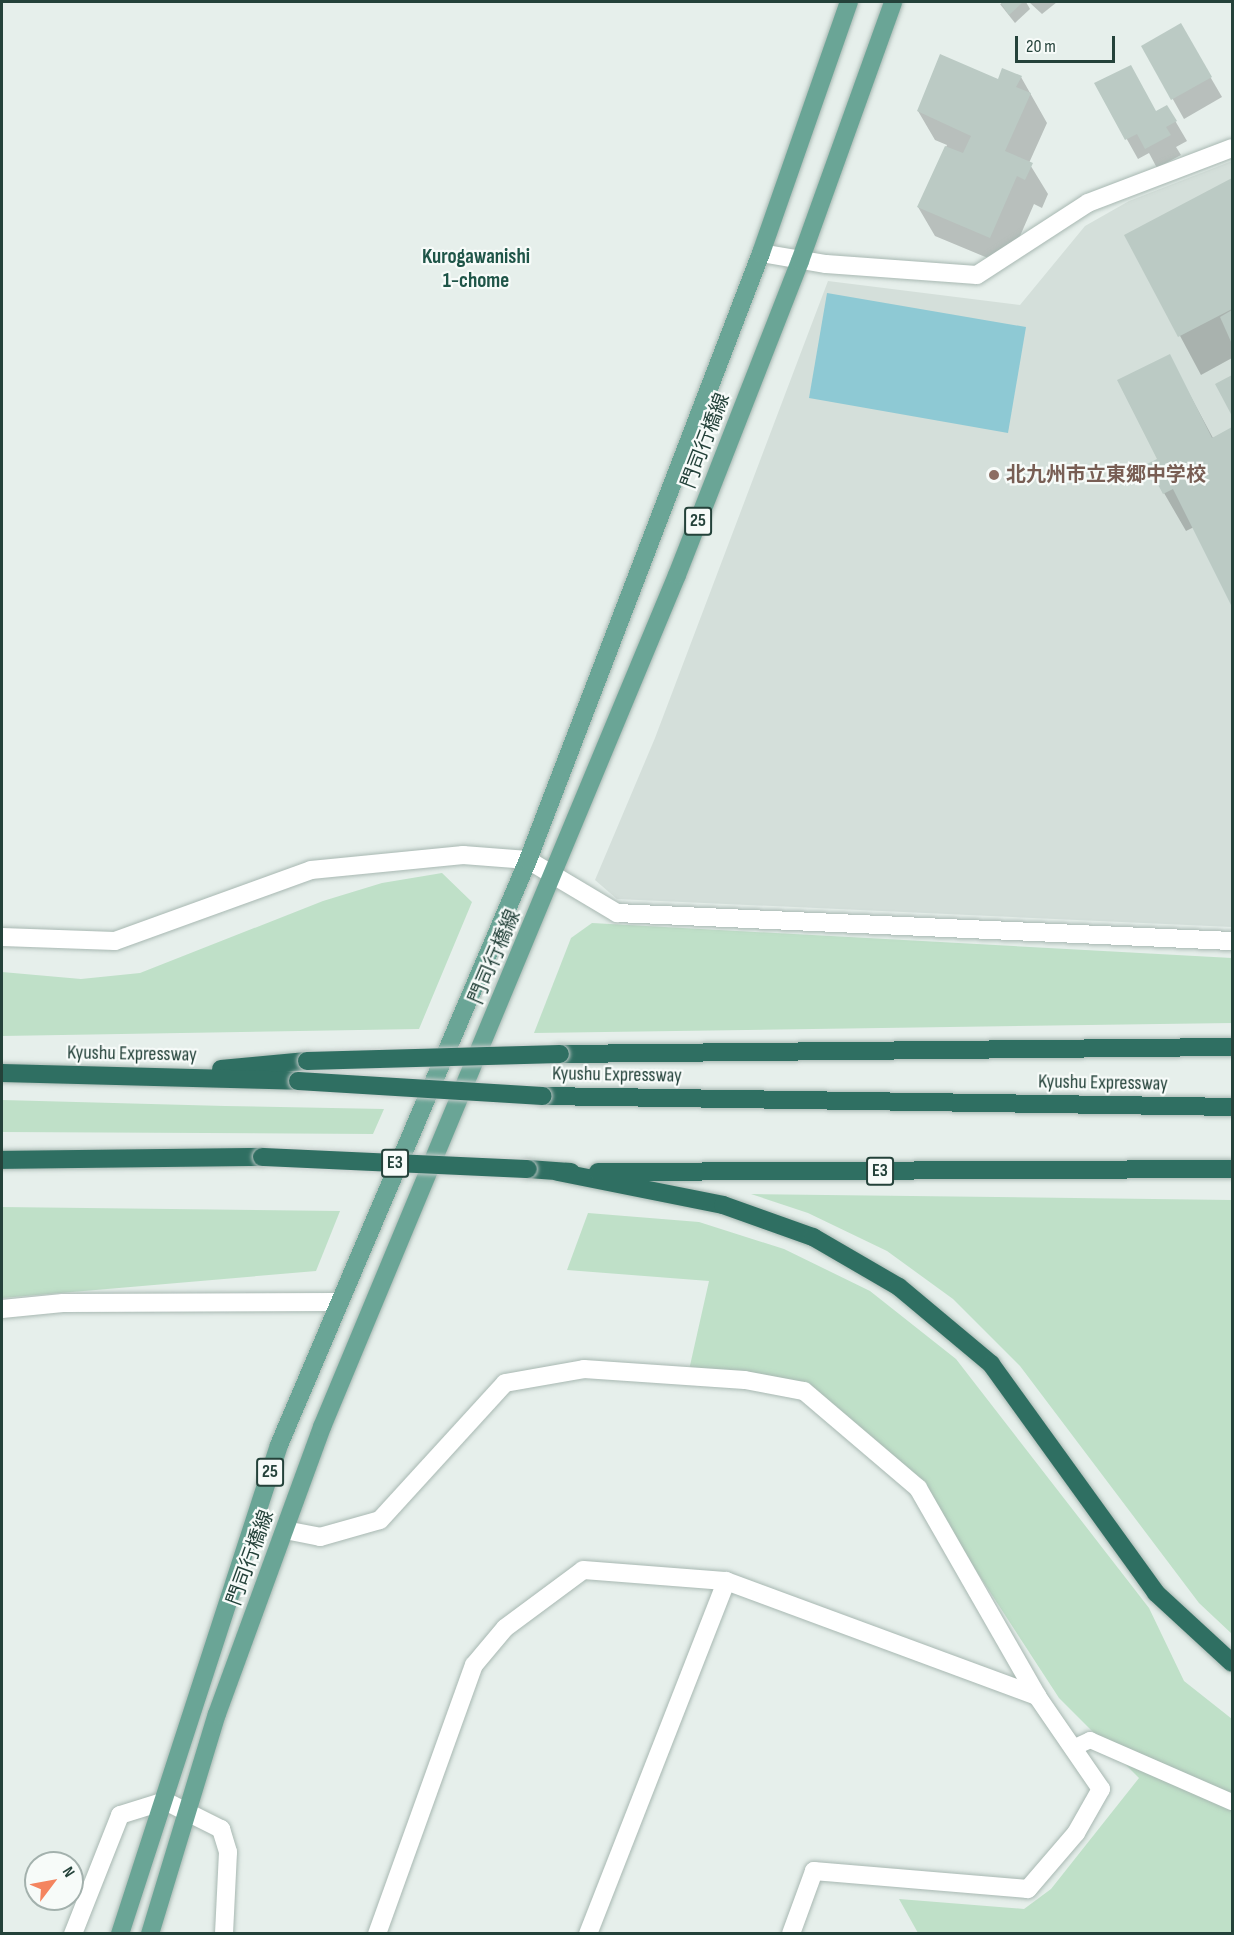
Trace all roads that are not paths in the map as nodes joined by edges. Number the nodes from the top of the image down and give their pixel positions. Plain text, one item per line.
1 (849, 2) edge
2 (893, 2) edge
3 (1233, 148) edge
4 (761, 253) junction
5 (800, 261) junction
6 (528, 861) junction
7 (554, 875) junction
8 (2, 937) edge
9 (1233, 941) edge
10 (1233, 1047) edge
11 (2, 1073) edge
12 (132, 1076) junction
13 (1233, 1107) edge
14 (2, 1160) edge
15 (1233, 1169) edge
16 (558, 1173) junction
17 (336, 1302) junction
18 (2, 1309) edge
19 (285, 1530) junction
20 (726, 1581) junction
21 (1233, 1663) edge
22 (1037, 1695) junction
23 (1073, 1748) junction
24 (165, 1801) junction
25 (1233, 1802) edge
26 (188, 1808) junction
27 (73, 1934) edge
28 (120, 1934) edge
29 (150, 1934) edge
30 (224, 1934) edge
31 (376, 1934) edge
32 (588, 1934) edge
33 (791, 1934) edge

1 - 4 main road, 門司行橋線 / 25
2 - 5 main road, 門司行橋線 / 25
3 - 5 street
4 - 5 street
4 - 6 main road, 門司行橋線 / 25
5 - 7 main road, 門司行橋線 / 25
6 - 7 street
6 - 8 street
6 - 17 main road, 門司行橋線 / 25
7 - 9 street
7 - 19 main road, 門司行橋線 / 25
10 - 12 highway, bridge
11 - 12 highway, Kyushu Expressway
12 - 13 highway, Kyushu Expressway, bridge
14 - 16 highway, E3, bridge
15 - 16 highway, E3
16 - 21 highway
17 - 18 street
17 - 24 main road, 門司行橋線 / 25
19 - 22 street
19 - 26 main road, 門司行橋線 / 25
20 - 22 street
20 - 31 street
20 - 32 street
22 - 23 street
23 - 25 lane
23 - 33 street
24 - 26 street
24 - 27 street
24 - 28 main road, 門司行橋線 / 25
26 - 29 main road, 門司行橋線 / 25
26 - 30 street

